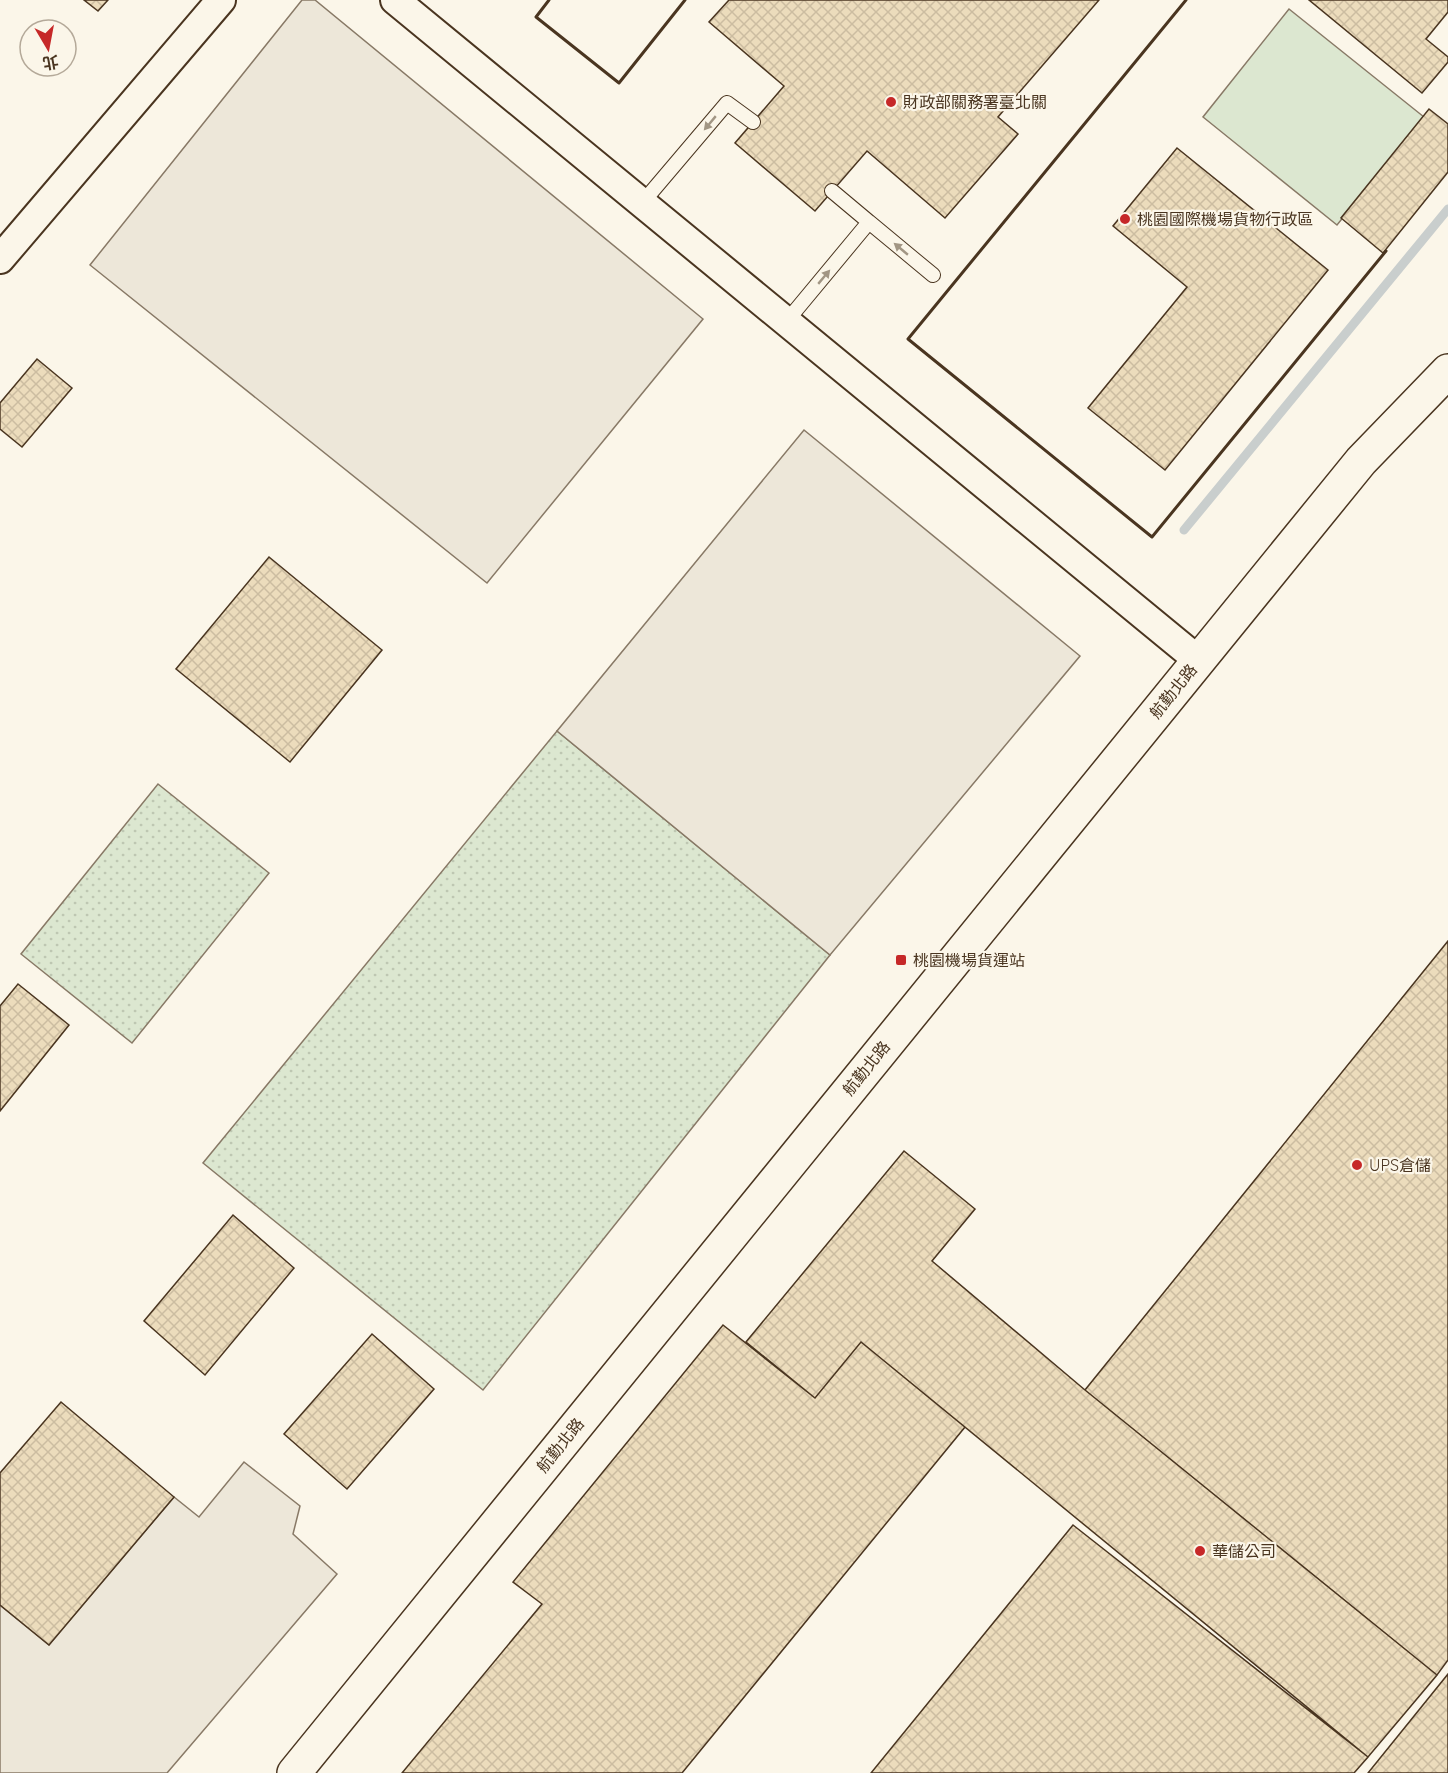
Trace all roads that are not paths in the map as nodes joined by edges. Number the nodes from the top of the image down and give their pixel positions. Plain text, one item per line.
1 (221, 0) edge
2 (395, 0) edge
3 (753, 122) dead end
4 (832, 191) dead end
5 (643, 202) junction
6 (869, 222) junction
7 (0, 259) edge
8 (933, 275) dead end
9 (786, 321) junction
10 (1448, 371) edge
11 (1198, 660) junction
12 (294, 1773) edge

1 - 7 street
2 - 5 street
3 -> 5 lane
4 - 6 lane
5 - 9 street
8 -> 6 lane
9 -> 6 lane
9 - 11 street
10 - 11 street, 航勤北路
11 - 12 street, 航勤北路

